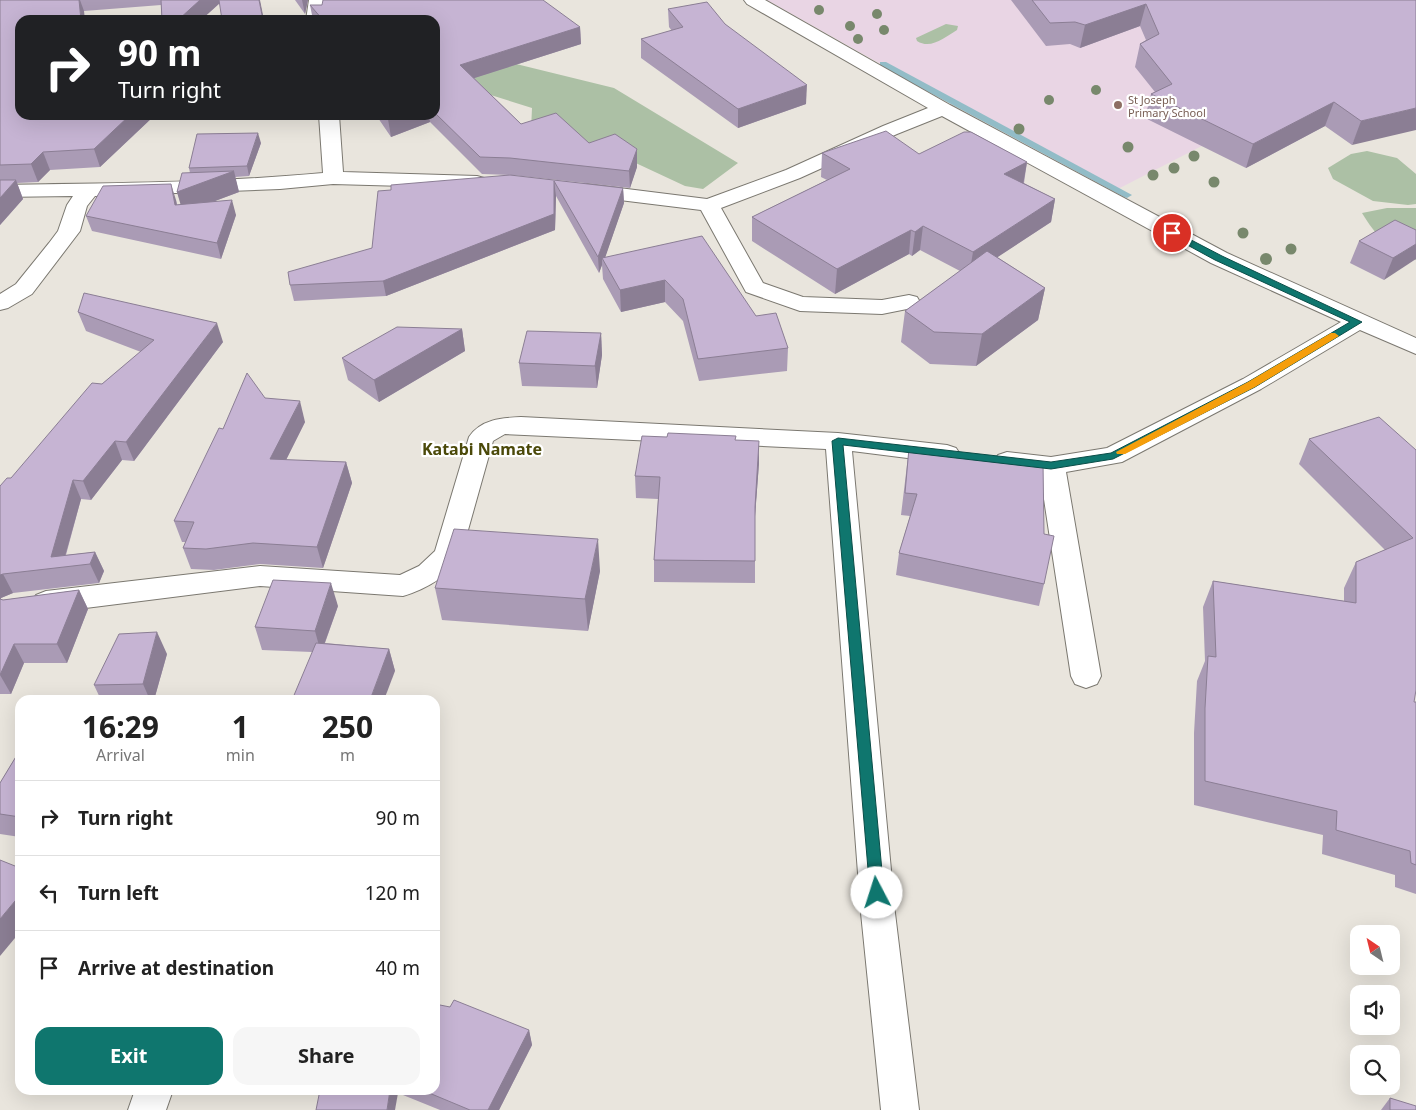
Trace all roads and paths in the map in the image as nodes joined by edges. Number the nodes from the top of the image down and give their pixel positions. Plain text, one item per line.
1 (318, 0) edge
2 (753, 0) edge
3 (316, 15) edge
4 (943, 109) junction
5 (329, 120) edge
6 (333, 178) junction
7 (498, 183) edge
8 (570, 189) edge
9 (89, 190) junction
10 (0, 191) edge
11 (709, 205) junction
12 (909, 302) dead end
13 (0, 303) edge
14 (1357, 322) junction
15 (1416, 347) edge
16 (838, 441) junction
17 (1051, 466) junction
18 (23, 605) edge
19 (1086, 676) dead end
20 (152, 1095) edge
21 (147, 1110) edge
22 (900, 1110) edge

1 - 3 street
2 - 4 street
4 - 11 street
4 - 14 street
5 - 6 street
6 - 7 street
6 - 9 street
8 - 11 street
9 - 10 street
9 - 13 street
11 - 12 street
14 - 15 street
14 - 17 street
16 - 17 street
16 - 18 street
16 - 22 street
17 - 19 street
20 - 21 street

